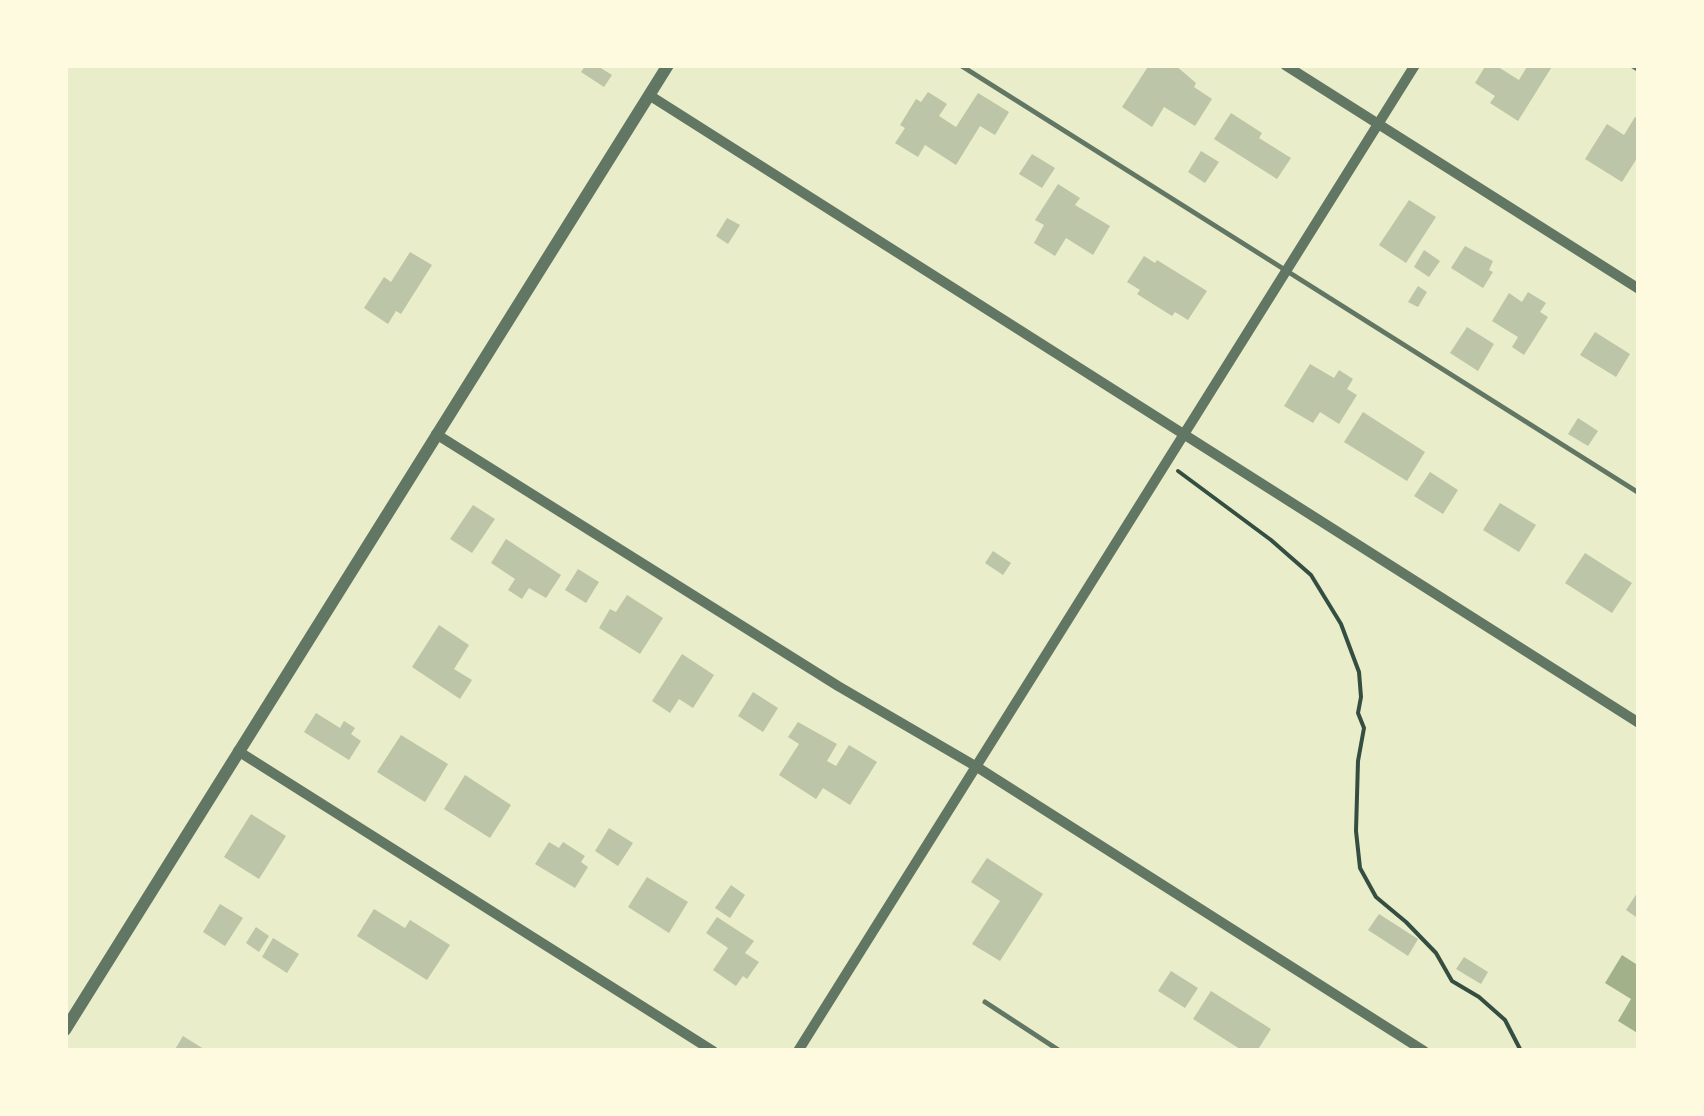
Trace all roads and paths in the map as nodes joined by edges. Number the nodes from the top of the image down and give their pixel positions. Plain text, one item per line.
1 (668, 65) edge
2 (960, 65) edge
3 (1285, 65) edge
4 (1416, 65) edge
5 (1630, 65) edge
6 (1639, 70) edge
7 (650, 95) junction
8 (1378, 124) junction
9 (1288, 269) junction
10 (1639, 288) edge
11 (436, 434) junction
12 (1184, 434) junction
13 (1166, 463) junction
14 (1639, 493) edge
15 (1639, 723) edge
16 (238, 752) junction
17 (977, 766) junction
18 (984, 1002) dead end
19 (65, 1030) edge
20 (713, 1051) edge
21 (798, 1051) edge
22 (1060, 1051) edge
23 (1424, 1051) edge
24 (1521, 1051) edge

1 - 7 street
2 - 9 lane
3 - 8 street
4 - 8 street
5 - 6 lane
7 - 11 street
7 - 12 street
8 - 9 street
8 - 10 street
9 - 12 street
9 - 14 lane
11 - 16 street
11 - 17 street
12 - 13 street
12 - 15 street
13 - 17 street
13 - 24 path
16 - 19 street
16 - 20 street
17 - 21 street
17 - 23 street
18 - 22 lane

